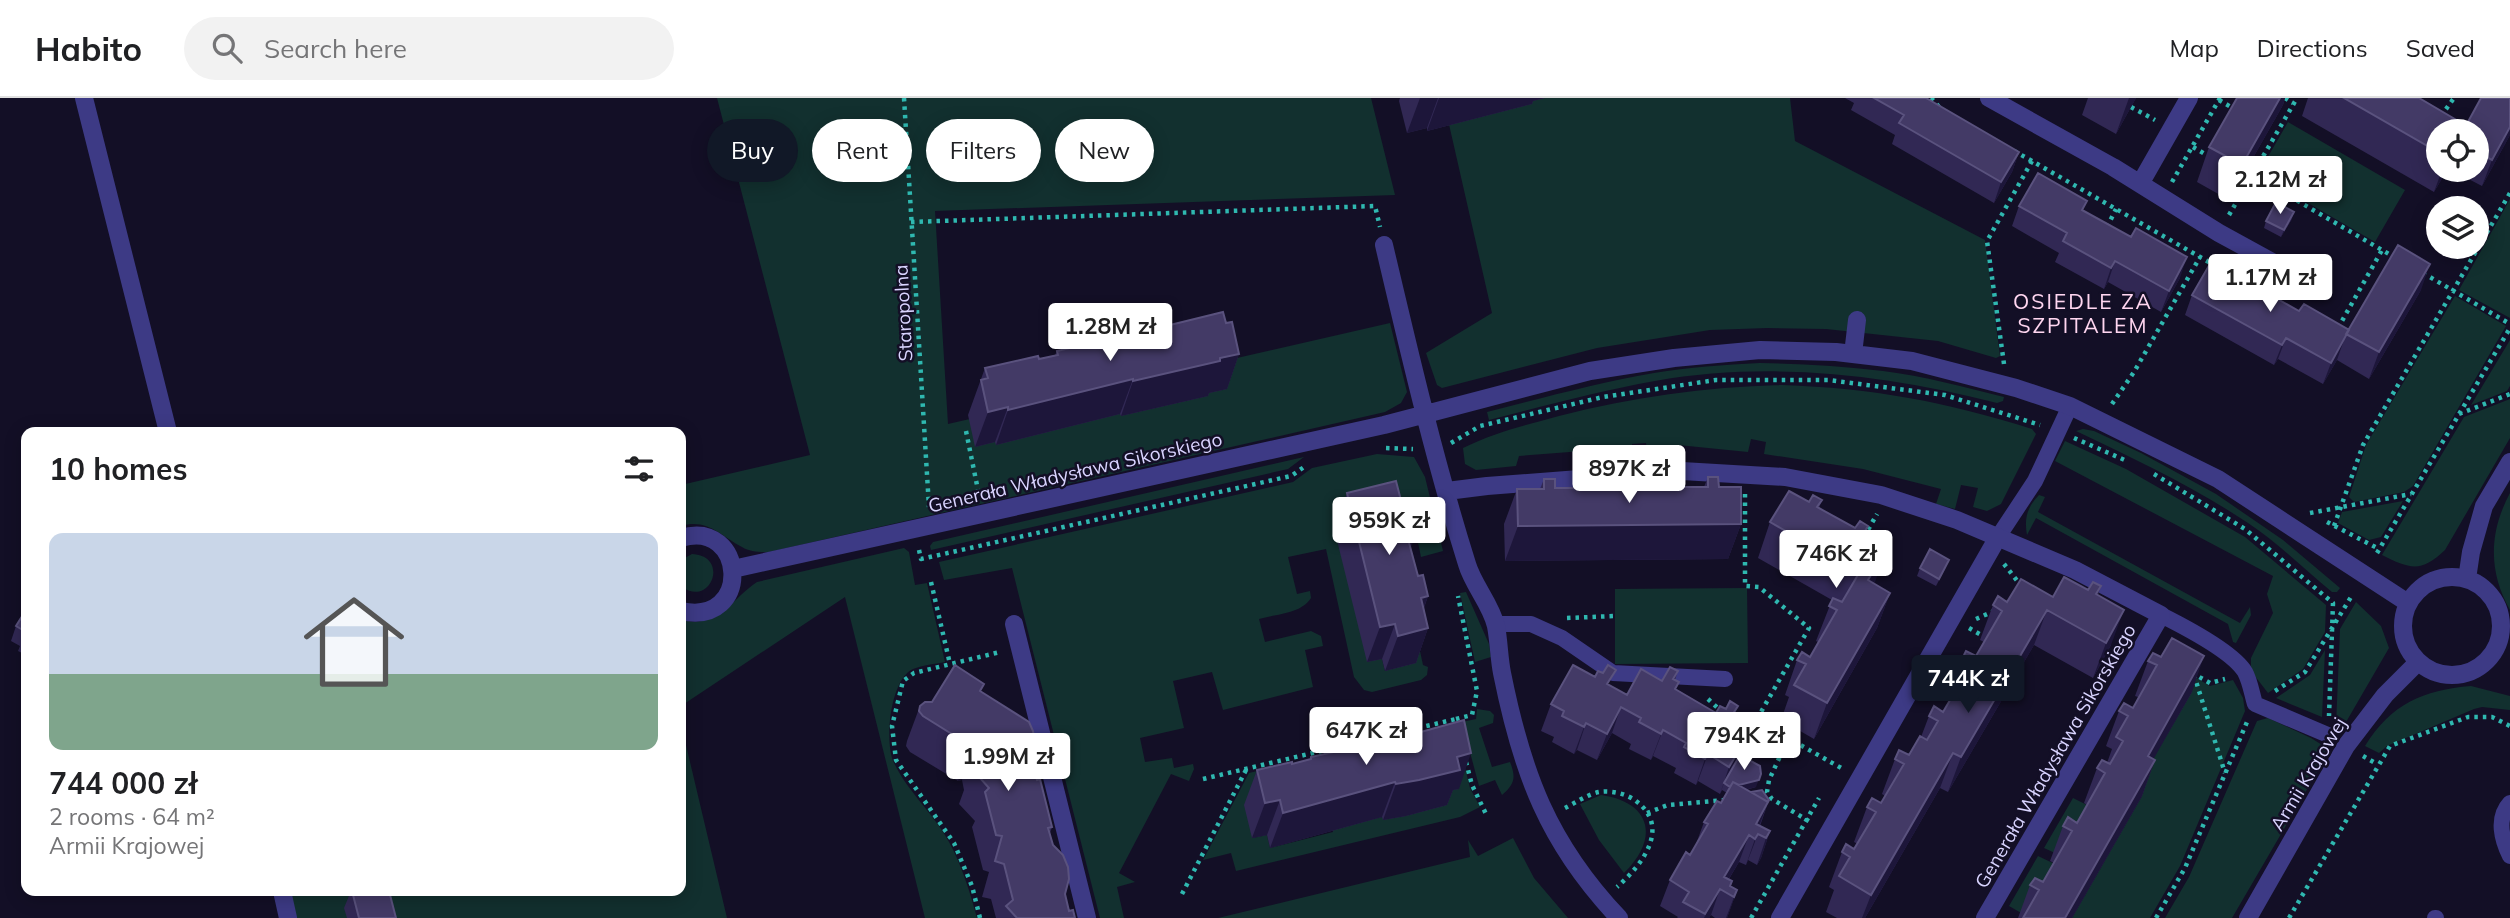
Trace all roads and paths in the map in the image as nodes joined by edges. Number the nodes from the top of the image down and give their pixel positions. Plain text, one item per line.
1 (84, 98) edge
2 (904, 98) edge
3 (1931, 98) edge
4 (1989, 98) edge
5 (2189, 98) edge
6 (2285, 98) edge
7 (2454, 98) edge
8 (2220, 99) edge
9 (2295, 100) edge
10 (2131, 107) dead end
11 (2237, 110) edge
12 (1944, 111) edge
13 (2434, 118) edge
14 (2152, 131) dead end
15 (2193, 147) junction
16 (2008, 148) edge
17 (2210, 157) edge
18 (2032, 161) junction
19 (2253, 175) junction
20 (2068, 182) junction
21 (2140, 184) junction
22 (2064, 190) edge
23 (2510, 193) edge
24 (2163, 199) junction
25 (2116, 209) junction
26 (911, 222) junction
27 (2104, 232) edge
28 (2219, 233) junction
29 (2170, 240) junction
30 (1384, 245) joint
31 (2165, 248) edge
32 (2382, 250) junction
33 (2200, 257) junction
34 (2395, 257) edge
35 (2218, 268) edge
36 (2418, 270) edge
37 (2316, 280) dead end
38 (2363, 285) junction
39 (2369, 289) edge
40 (2455, 291) junction
41 (1857, 320) dead end
42 (2510, 326) edge
43 (2330, 328) edge
44 (2337, 330) junction
45 (2343, 334) edge
46 (1853, 354) junction
47 (1993, 362) dead end
48 (2004, 365) junction
49 (2013, 368) dead end
50 (2510, 394) edge
51 (2102, 401) dead end
52 (2070, 405) junction
53 (2112, 405) junction
54 (2123, 410) dead end
55 (2459, 414) junction
56 (1426, 415) junction
57 (167, 427) edge
58 (965, 431) dead end
59 (2058, 431) junction
60 (1447, 446) dead end
61 (1375, 450) dead end
62 (1420, 450) dead end
63 (2131, 462) dead end
64 (2510, 462) edge
65 (1310, 463) dead end
66 (2143, 467) dead end
67 (1745, 490) dead end
68 (1447, 491) junction
69 (2412, 494) junction
70 (1867, 508) dead end
71 (2299, 508) dead end
72 (2340, 508) junction
73 (2309, 513) junction
74 (984, 514) junction
75 (2334, 526) junction
76 (922, 528) junction
77 (686, 538) edge
78 (1996, 542) junction
79 (990, 543) junction
80 (1859, 547) edge
81 (733, 569) junction
82 (2467, 579) junction
83 (931, 582) dead end
84 (2028, 594) edge
85 (2351, 597) dead end
86 (2408, 603) junction
87 (2005, 606) edge
88 (686, 612) edge
89 (2161, 615) junction
90 (1615, 616) dead end
91 (1556, 618) dead end
92 (2334, 622) junction
93 (1014, 624) dead end
94 (1495, 624) junction
95 (1809, 628) junction
96 (1983, 636) dead end
97 (1818, 637) edge
98 (1020, 647) junction
99 (2503, 656) edge
100 (2418, 662) junction
101 (950, 664) junction
102 (2184, 668) edge
103 (2193, 674) junction
104 (2246, 674) junction
105 (1932, 678) dead end
106 (1726, 679) dead end
107 (1776, 684) junction
108 (1787, 691) dead end
109 (1951, 691) dead end
110 (1698, 694) dead end
111 (2255, 704) junction
112 (1763, 724) junction
113 (2510, 726) edge
114 (1459, 732) edge
115 (1397, 733) junction
116 (1778, 733) junction
117 (2328, 736) joint
118 (1400, 745) edge
119 (1340, 746) junction
120 (2359, 754) dead end
121 (1343, 758) edge
122 (1466, 758) edge
123 (1280, 761) junction
124 (2377, 764) junction
125 (1246, 769) junction
126 (1283, 773) edge
127 (2225, 774) junction
128 (1203, 779) dead end
129 (1860, 779) junction
130 (1768, 792) junction
131 (1756, 794) edge
132 (1819, 798) dead end
133 (1733, 799) edge
134 (2510, 803) edge
135 (1560, 811) dead end
136 (1647, 813) junction
137 (1487, 816) dead end
138 (1806, 820) junction
139 (2510, 856) edge
140 (1613, 890) dead end
141 (1182, 894) dead end
142 (283, 896) edge
143 (288, 918) edge
144 (980, 918) edge
145 (1087, 918) edge
146 (1619, 918) edge
147 (1751, 918) edge
148 (1780, 918) edge
149 (1985, 918) edge
150 (2156, 918) edge
151 (2248, 918) edge
152 (2289, 918) edge

1 - 57 street
2 - 26 path, Staropolna
3 - 12 path
4 - 21 street
5 - 21 street
6 - 9 path
7 - 13 path
8 - 11 path
8 - 15 path
9 - 19 path
10 - 14 path
15 - 17 path
15 - 24 path
16 - 18 path
18 - 20 path
18 - 48 path
19 - 28 path
19 - 32 path
20 - 22 path
20 - 25 path
21 - 24 street
23 - 40 path
24 - 28 street
25 - 27 path
25 - 29 path
26 - 30 path
26 - 76 path, Staropolna
28 - 37 street
29 - 31 path
29 - 33 path
30 - 56 street
32 - 34 path
32 - 38 path
33 - 35 path
33 - 53 path
36 - 40 path
38 - 39 path
38 - 44 path
40 - 42 path
40 - 72 path
41 - 46 street
42 - 55 path
43 - 44 path
44 - 45 path
46 - 52 street, Generała Władysława Sikorskiego
46 - 56 street, Generała Władysława Sikorskiego
47 - 48 path
48 - 49 path
50 - 55 path
51 - 53 path
52 - 59 lane
52 - 86 street, Generała Władysława Sikorskiego
53 - 54 path
55 - 69 path
56 - 68 street
56 - 74 street, Generała Władysława Sikorskiego
58 - 74 path
59 - 60 path
59 - 63 path
59 - 78 lane
61 - 62 path
64 - 82 street
65 - 79 path
66 - 92 path
67 - 95 path
68 - 78 street, Generała Władysława Sikorskiego
68 - 94 street
69 - 72 path
69 - 75 path
70 - 80 path
71 - 73 path
72 - 73 path
72 - 75 path
73 - 75 path
74 - 76 street, Generała Władysława Sikorskiego
74 - 79 path
76 - 79 path, Staropolna
76 - 81 street, Generała Władysława Sikorskiego
77 - 81 street
78 - 84 path
78 - 89 street, Generała Władysława Sikorskiego
78 - 129 street
81 - 88 street
82 - 86 street
82 - 99 street
83 - 101 path
85 - 92 path
86 - 100 street
87 - 96 path
89 - 104 lane, Generała Władysława Sikorskiego
89 - 149 street, Generała Władysława Sikorskiego
90 - 91 path
92 - 111 path
92 - 117 path
93 - 98 street
94 - 106 lane
94 - 146 street
95 - 97 path
95 - 107 path
98 - 101 path
98 - 145 street
99 - 100 street
100 - 151 street, Armii Krajowej
101 - 144 path
102 - 103 path
103 - 104 path
103 - 127 path
104 - 111 lane
105 - 109 path
107 - 108 path
107 - 112 path
110 - 112 path
111 - 117 lane
111 - 127 path
112 - 116 path
113 - 124 path
114 - 115 path
115 - 118 path
115 - 119 path
116 - 129 path
116 - 130 path
119 - 121 path
119 - 123 path
120 - 124 path
122 - 137 path
123 - 125 path
123 - 126 path
124 - 152 path
125 - 128 path
125 - 141 path
127 - 150 path
129 - 148 street
130 - 131 path
130 - 138 path
132 - 138 path
133 - 136 path
134 - 139 lane
135 - 136 path
136 - 140 path
138 - 147 path
142 - 143 street

